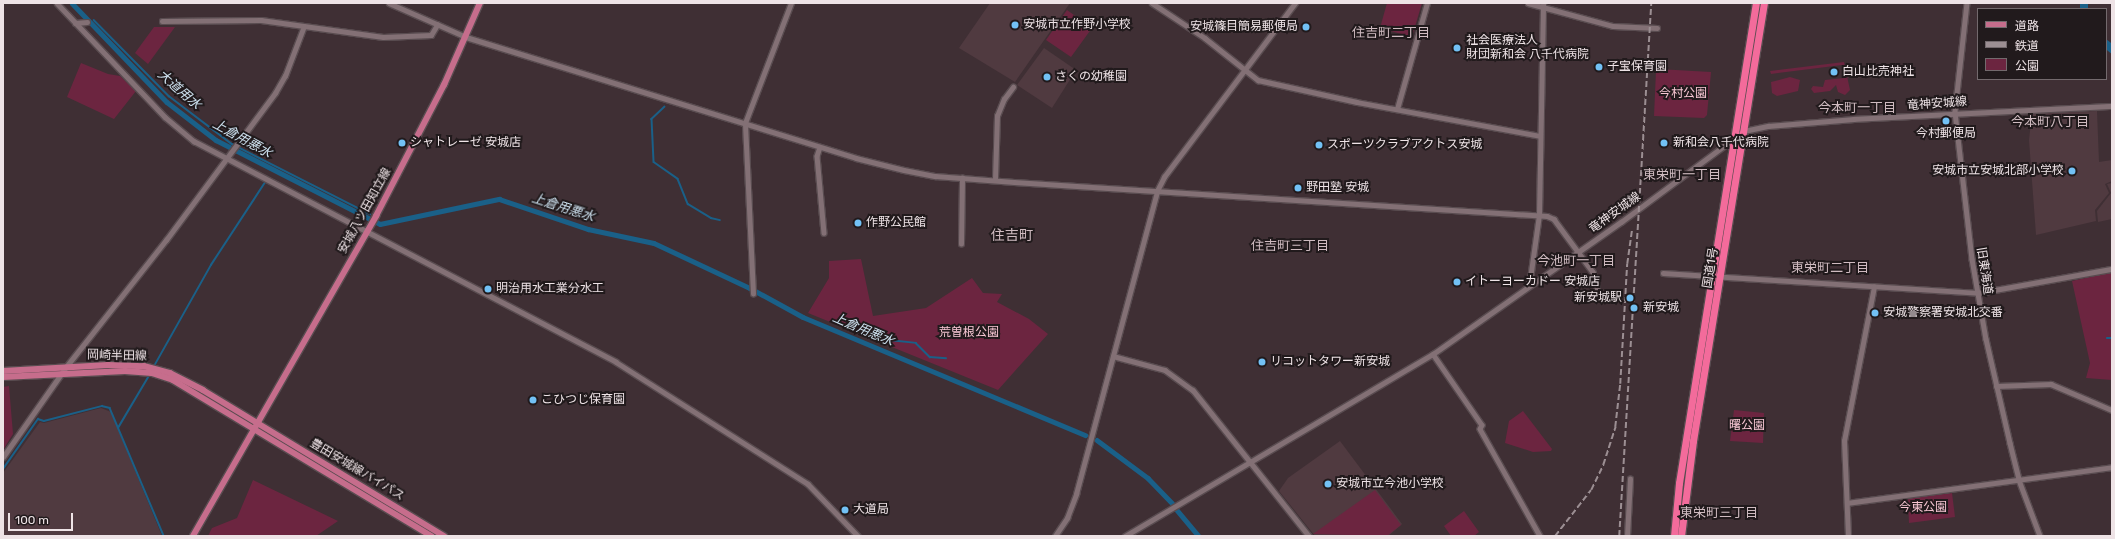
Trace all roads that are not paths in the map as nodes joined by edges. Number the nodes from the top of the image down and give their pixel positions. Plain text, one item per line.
1 (57, 3) edge
2 (389, 3) edge
3 (480, 3) edge
4 (791, 3) edge
5 (1152, 3) edge
6 (1295, 3) edge
7 (1427, 3) edge
8 (1528, 3) edge
9 (1756, 3) edge
10 (1764, 3) edge
11 (1967, 3) edge
12 (1542, 5) edge
13 (162, 21) dead end
14 (75, 22) junction
15 (87, 22) dead end
16 (304, 26) junction
17 (437, 26) junction
18 (1657, 28) dead end
19 (466, 37) junction
20 (1244, 71) junction
21 (1013, 87) dead end
22 (2112, 106) edge
23 (1397, 109) junction
24 (1955, 112) junction
25 (745, 123) junction
26 (1744, 131) junction
27 (1540, 136) junction
28 (1736, 137) junction
29 (820, 147) junction
30 (226, 158) junction
31 (962, 178) junction
32 (995, 180) junction
33 (1157, 191) junction
34 (1539, 215) junction
35 (367, 231) junction
36 (824, 233) dead end
37 (961, 244) dead end
38 (1578, 252) junction
39 (2112, 269) edge
40 (1663, 273) dead end
41 (1712, 277) junction
42 (1720, 277) junction
43 (1529, 286) junction
44 (1598, 286) dead end
45 (1874, 287) junction
46 (1978, 293) junction
47 (753, 294) dead end
48 (1433, 354) junction
49 (1114, 356) junction
50 (66, 367) junction
51 (3, 371) edge
52 (62, 373) junction
53 (3, 377) edge
54 (1996, 386) junction
55 (2112, 410) edge
56 (258, 423) junction
57 (254, 429) junction
58 (3, 457) edge
59 (1248, 463) junction
60 (2112, 467) edge
61 (1630, 479) dead end
62 (2019, 480) junction
63 (1847, 503) junction
64 (192, 536) edge
65 (432, 536) edge
66 (444, 536) edge
67 (858, 536) edge
68 (1055, 536) edge
69 (1125, 536) edge
70 (1309, 536) edge
71 (1540, 536) edge
72 (1627, 536) edge
73 (1674, 536) edge
74 (1680, 536) edge
75 (1848, 536) edge
76 (2040, 536) edge

1 - 14 street
2 - 17 street
3 - 19 main road, 安城八ツ田知立線
4 - 25 street
5 - 20 street
6 - 20 street
7 - 23 street
8 - 12 street
9 - 28 highway, 国道1号
10 - 26 highway, 国道1号
11 - 24 street, 旧東海道
12 - 18 street
12 - 27 street
13 - 16 street
14 - 15 street
14 - 30 street
16 - 17 street
16 - 30 street
17 - 19 street
19 - 25 street
19 - 35 main road, 安城八ツ田知立線
20 - 23 street
20 - 33 street
21 - 32 street
22 - 24 street, 竜神安城線
23 - 27 street
24 - 26 street, 竜神安城線
24 - 46 street, 旧東海道
25 - 29 street
25 - 47 street
26 - 28 street, 竜神安城線
26 - 42 highway, 国道1号
27 - 34 street
28 - 38 street, 竜神安城線
28 - 41 highway, 国道1号
29 - 31 street
29 - 36 street
30 - 35 street
30 - 50 street
31 - 32 street
31 - 37 street
32 - 33 street
33 - 34 street
33 - 49 street
34 - 38 street
34 - 43 street
35 - 56 main road, 安城八ツ田知立線
35 - 67 street
38 - 43 street, 竜神安城線
38 - 44 street
39 - 46 street
40 - 41 street
41 - 42 street
41 - 73 highway, 国道1号
42 - 45 street
42 - 74 highway, 国道1号
43 - 48 street, 竜神安城線
45 - 46 street
45 - 63 street
46 - 54 street, 旧東海道
48 - 59 street, 竜神安城線
48 - 71 street
49 - 59 street
49 - 68 street
50 - 51 main road, 岡崎半田線
50 - 52 street
50 - 56 main road, 岡崎半田線
52 - 53 main road, 岡崎半田線
52 - 57 main road, 岡崎半田線
52 - 58 street
54 - 55 street
54 - 62 street, 旧東海道
56 - 57 main road
56 - 66 main road, 豊田安城線バイパス
57 - 64 main road
57 - 65 main road, 豊田安城線バイパス
59 - 69 street, 竜神安城線
59 - 70 street
60 - 62 street
61 - 72 street
62 - 63 street
62 - 76 street, 旧東海道
63 - 75 street

